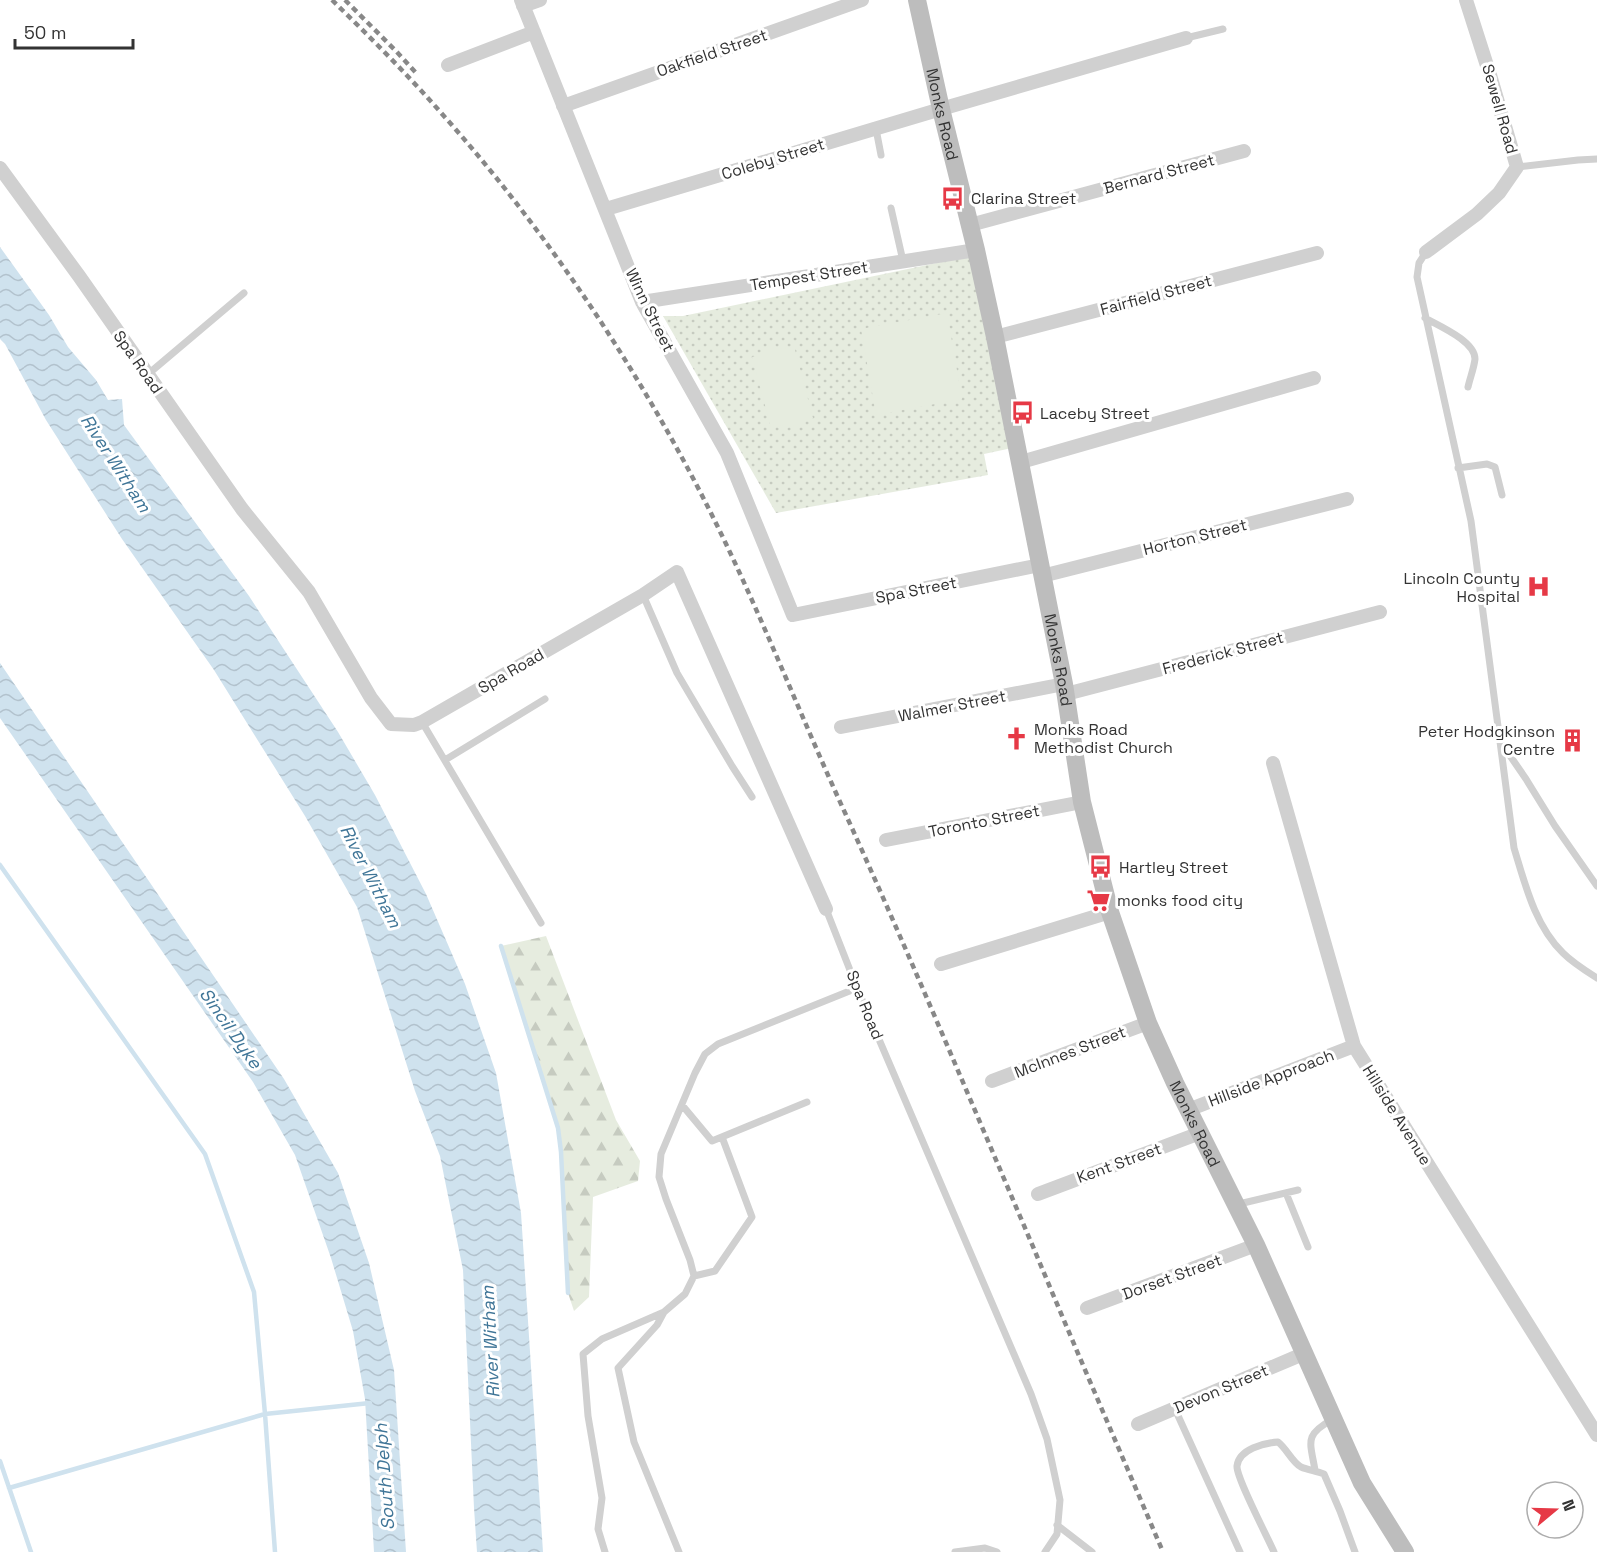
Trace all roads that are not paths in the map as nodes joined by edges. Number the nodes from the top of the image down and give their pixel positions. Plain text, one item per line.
1 (540, 0) edge
2 (862, 0) edge
3 (917, 0) edge
4 (1466, 0) edge
5 (522, 3) edge
6 (1223, 29) dead end
7 (534, 32) junction
8 (1186, 38) joint
9 (448, 65) dead end
10 (562, 106) junction
11 (941, 109) junction
12 (876, 129) junction
13 (1244, 151) dead end
14 (881, 155) dead end
15 (1597, 159) edge
16 (1516, 167) junction
17 (0, 168) edge
18 (891, 208) dead end
19 (606, 209) junction
20 (970, 225) junction
21 (976, 249) junction
22 (1426, 252) joint
23 (1317, 253) dead end
24 (903, 261) junction
25 (244, 293) dead end
26 (642, 302) junction
27 (1425, 318) junction
28 (995, 337) junction
29 (147, 375) junction
30 (1314, 378) dead end
31 (1468, 387) dead end
32 (1021, 462) junction
33 (1458, 468) junction
34 (1502, 495) dead end
35 (1347, 499) dead end
36 (1041, 570) junction
37 (643, 595) junction
38 (1380, 612) dead end
39 (793, 615) joint
40 (1065, 689) junction
41 (545, 699) dead end
42 (422, 722) junction
43 (841, 727) dead end
44 (1500, 742) junction
45 (445, 760) junction
46 (1273, 763) dead end
47 (752, 797) dead end
48 (1082, 802) junction
49 (886, 840) dead end
50 (1597, 886) edge
51 (826, 909) joint
52 (1110, 912) junction
53 (541, 923) dead end
54 (941, 964) dead end
55 (1597, 978) edge
56 (857, 988) junction
57 (1148, 1023) junction
58 (1354, 1046) junction
59 (992, 1081) dead end
60 (807, 1102) dead end
61 (682, 1105) junction
62 (1188, 1110) junction
63 (1200, 1133) junction
64 (722, 1137) junction
65 (1298, 1190) dead end
66 (1286, 1193) junction
67 (1038, 1194) dead end
68 (1236, 1205) junction
69 (1257, 1245) junction
70 (1308, 1247) dead end
71 (694, 1276) junction
72 (1087, 1308) dead end
73 (664, 1312) junction
74 (1303, 1354) junction
75 (1175, 1409) junction
76 (1333, 1419) junction
77 (1138, 1424) dead end
78 (1597, 1435) edge
79 (1315, 1470) junction
80 (1057, 1525) junction
81 (605, 1552) edge
82 (679, 1552) edge
83 (955, 1552) edge
84 (997, 1552) edge
85 (1045, 1552) edge
86 (1092, 1552) edge
87 (1240, 1552) edge
88 (1274, 1552) edge
89 (1355, 1552) edge
90 (1405, 1552) edge

1 - 5 street
2 - 10 street, Oakfield Street
3 - 11 main road, Monks Road
4 - 16 street, Sewell Road
5 - 7 street, Winn Street
6 - 8 lane
7 - 9 street
7 - 10 street, Winn Street
8 - 11 street
10 - 19 street, Winn Street
11 - 12 street, Coleby Street
11 - 20 main road, Monks Road
12 - 14 lane
12 - 19 street, Coleby Street
13 - 20 street, Bernard Street
15 - 16 lane
16 - 22 street, Sewell Road
17 - 29 street, Spa Road
18 - 24 lane
19 - 26 street, Winn Street
20 - 21 main road, Monks Road
21 - 24 street, Tempest Street
21 - 28 main road, Monks Road
22 - 27 lane
23 - 28 street, Fairfield Street
24 - 26 street, Tempest Street
25 - 29 lane
26 - 39 street, Winn Street
27 - 31 lane
27 - 33 lane
28 - 32 main road, Monks Road
29 - 42 street, Spa Road
30 - 32 street
32 - 36 main road, Monks Road
33 - 34 lane
33 - 44 lane
35 - 36 street, Horton Street
36 - 39 street, Spa Street
36 - 40 main road, Monks Road
37 - 42 street, Spa Road
37 - 47 lane
37 - 51 street, Spa Road
38 - 40 street, Frederick Street
40 - 43 street, Walmer Street
40 - 48 main road, Monks Road
41 - 45 lane
42 - 45 lane
44 - 50 lane
44 - 55 lane
45 - 53 lane
46 - 58 street, Hillside Avenue
48 - 49 street, Toronto Street
48 - 52 main road, Monks Road
51 - 56 lane, Spa Road
52 - 54 street
52 - 57 main road, Monks Road
56 - 61 lane
56 - 80 lane, Spa Road
57 - 59 street, McInnes Street
57 - 62 main road, Monks Road
58 - 62 street, Hillside Approach
58 - 78 street, Hillside Avenue
60 - 64 lane
61 - 64 lane
61 - 71 lane
62 - 63 main road, Monks Road
63 - 67 street, Kent Street
63 - 68 main road, Monks Road
64 - 71 lane
65 - 66 lane
66 - 68 lane
66 - 70 lane
68 - 69 main road, Monks Road
69 - 72 street, Dorset Street
69 - 74 main road, Monks Road
71 - 73 lane
73 - 81 lane
73 - 82 lane
74 - 75 street, Devon Street
74 - 76 main road, Monks Road
75 - 77 street, Devon Street
75 - 87 lane
76 - 79 lane
76 - 90 main road, Monks Road
79 - 88 lane
79 - 89 lane
80 - 85 lane
80 - 86 lane
83 - 84 lane

